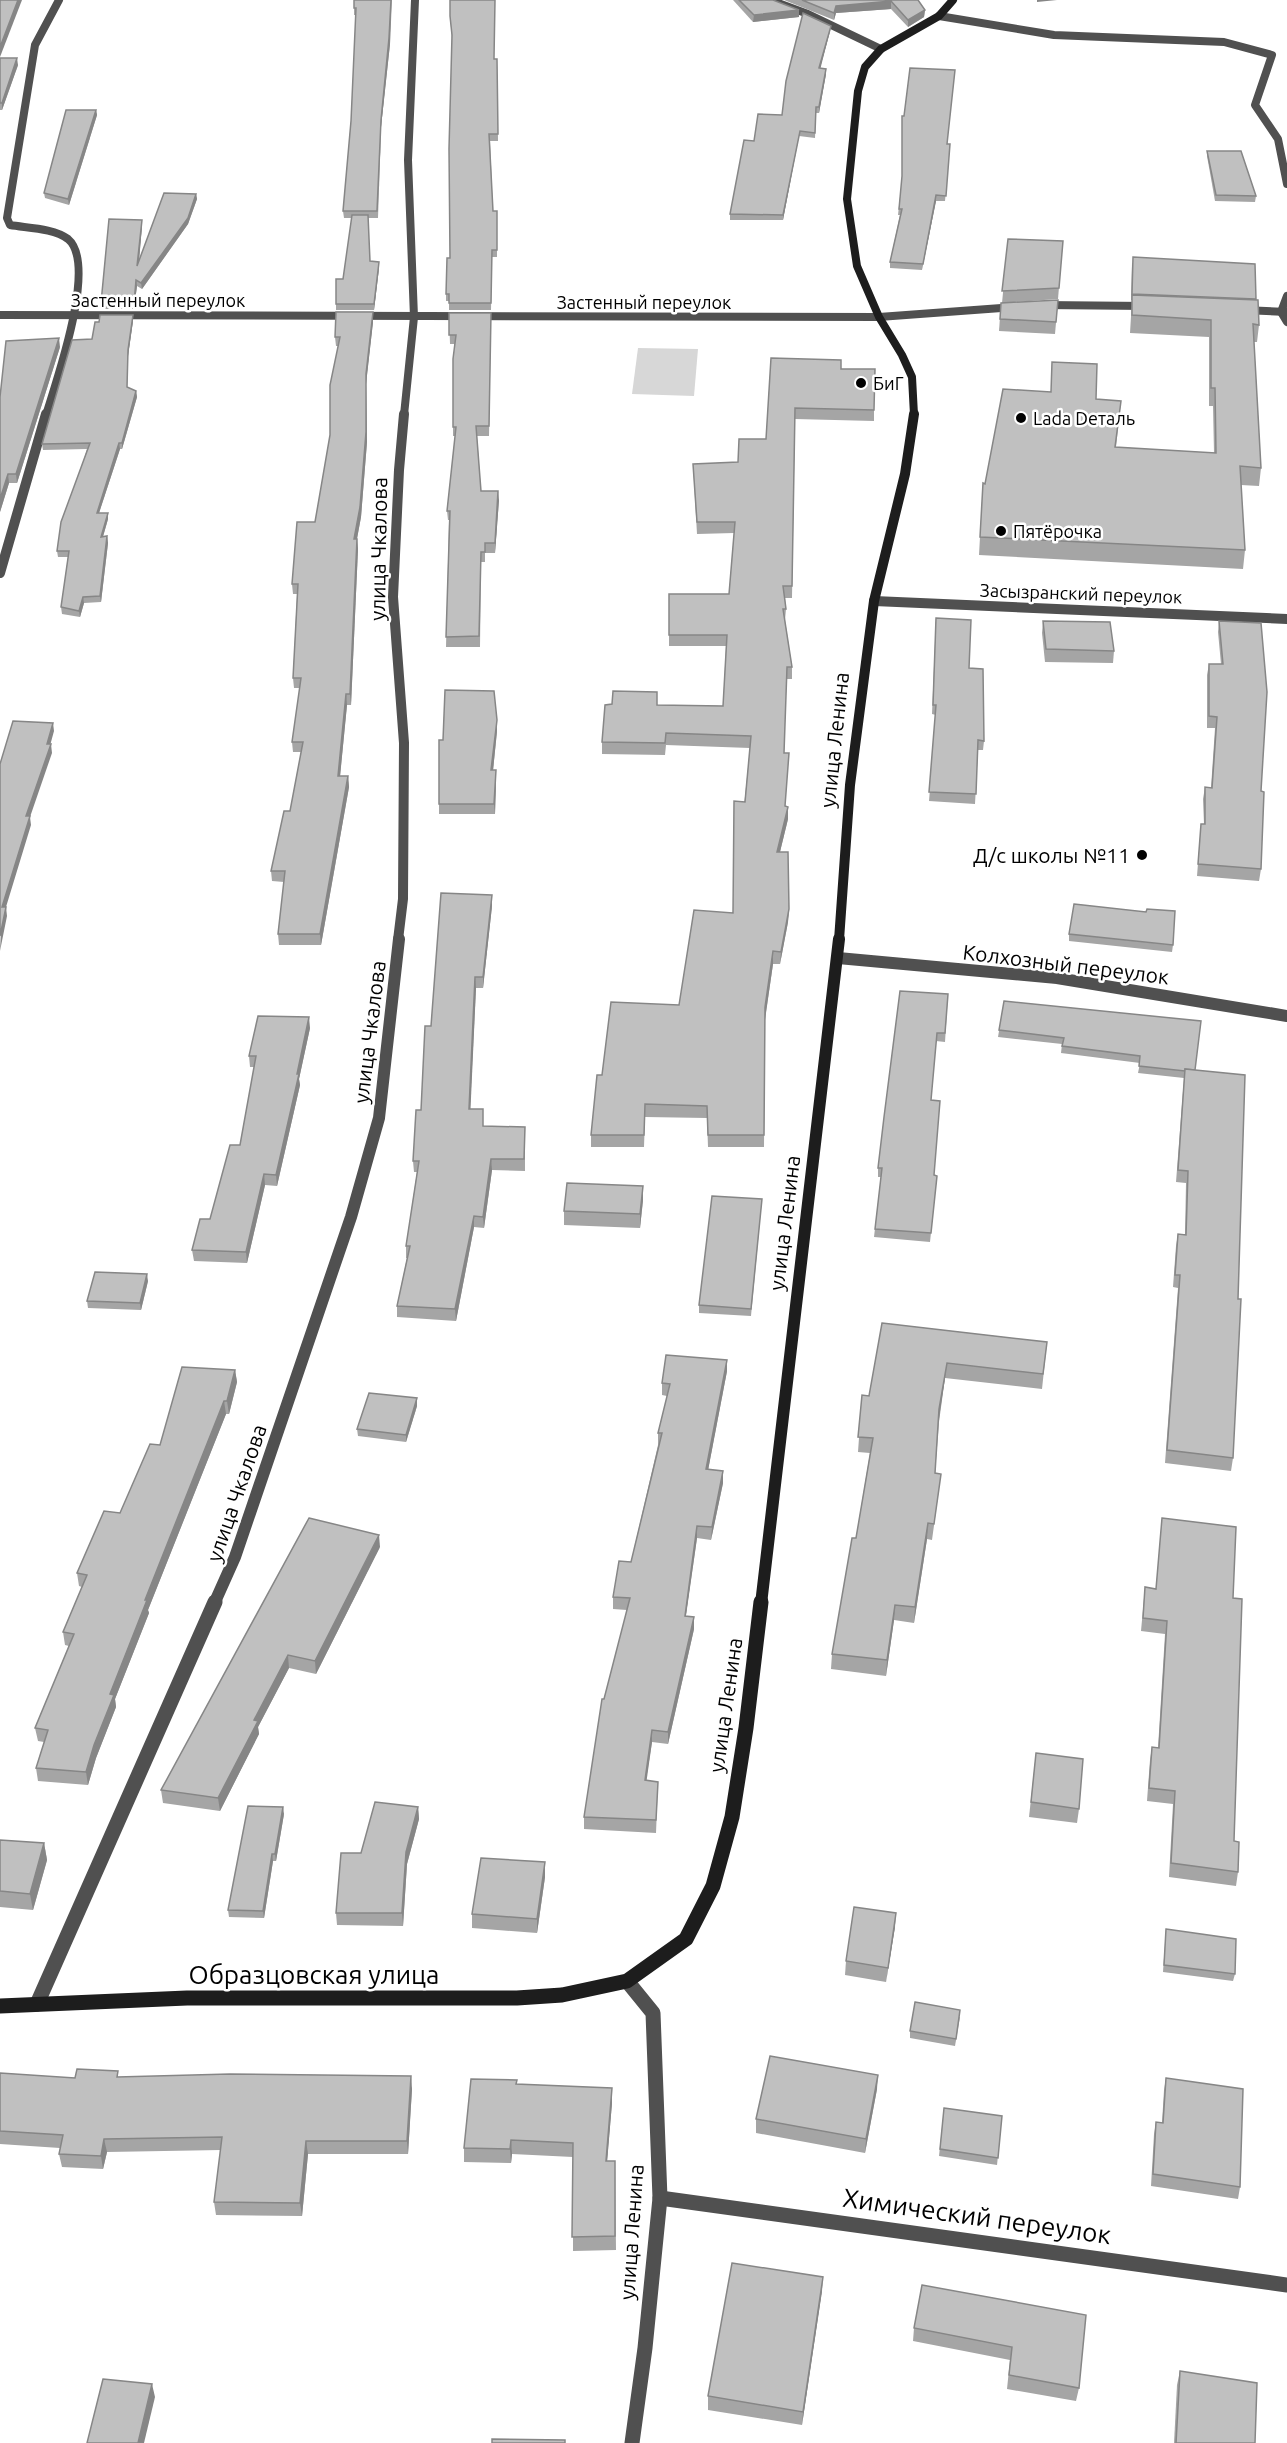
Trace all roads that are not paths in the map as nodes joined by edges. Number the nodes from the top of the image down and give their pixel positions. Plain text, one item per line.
1 (59, 0) edge
2 (415, 0) edge
3 (770, 0) edge
4 (953, 0) edge
5 (939, 16) junction
6 (881, 49) junction
7 (1287, 184) edge
8 (1287, 296) edge
9 (1161, 307) edge
10 (1233, 310) edge
11 (1284, 312) edge
12 (0, 315) edge
13 (75, 315) junction
14 (414, 317) junction
15 (879, 317) junction
16 (1287, 322) edge
17 (0, 573) edge
18 (874, 601) junction
19 (1287, 619) edge
20 (838, 958) junction
21 (1287, 1016) edge
22 (627, 1982) junction
23 (37, 2004) junction
24 (0, 2006) edge
25 (660, 2198) junction
26 (1287, 2285) edge
27 (632, 2443) edge

1 - 13 street
2 - 14 street, улица Чкалова
3 - 6 street
4 - 5 main road, улица Ленина
5 - 6 main road, улица Ленина
5 - 7 street
6 - 15 main road, улица Ленина
8 - 11 street
9 - 15 street, Застенный переулок
10 - 11 street
11 - 16 street
12 - 13 street, Застенный переулок
13 - 14 street, Застенный переулок
13 - 17 street
14 - 15 street, Застенный переулок
14 - 23 street, улица Чкалова
15 - 18 main road, улица Ленина
18 - 19 street, Засызранский переулок
18 - 20 main road, улица Ленина
20 - 21 street, Колхозный переулок
20 - 22 main road, улица Ленина
22 - 23 main road, Образцовская улица
22 - 25 street, улица Ленина
23 - 24 main road, Образцовская улица
25 - 26 street, Химический переулок
25 - 27 street, улица Ленина

